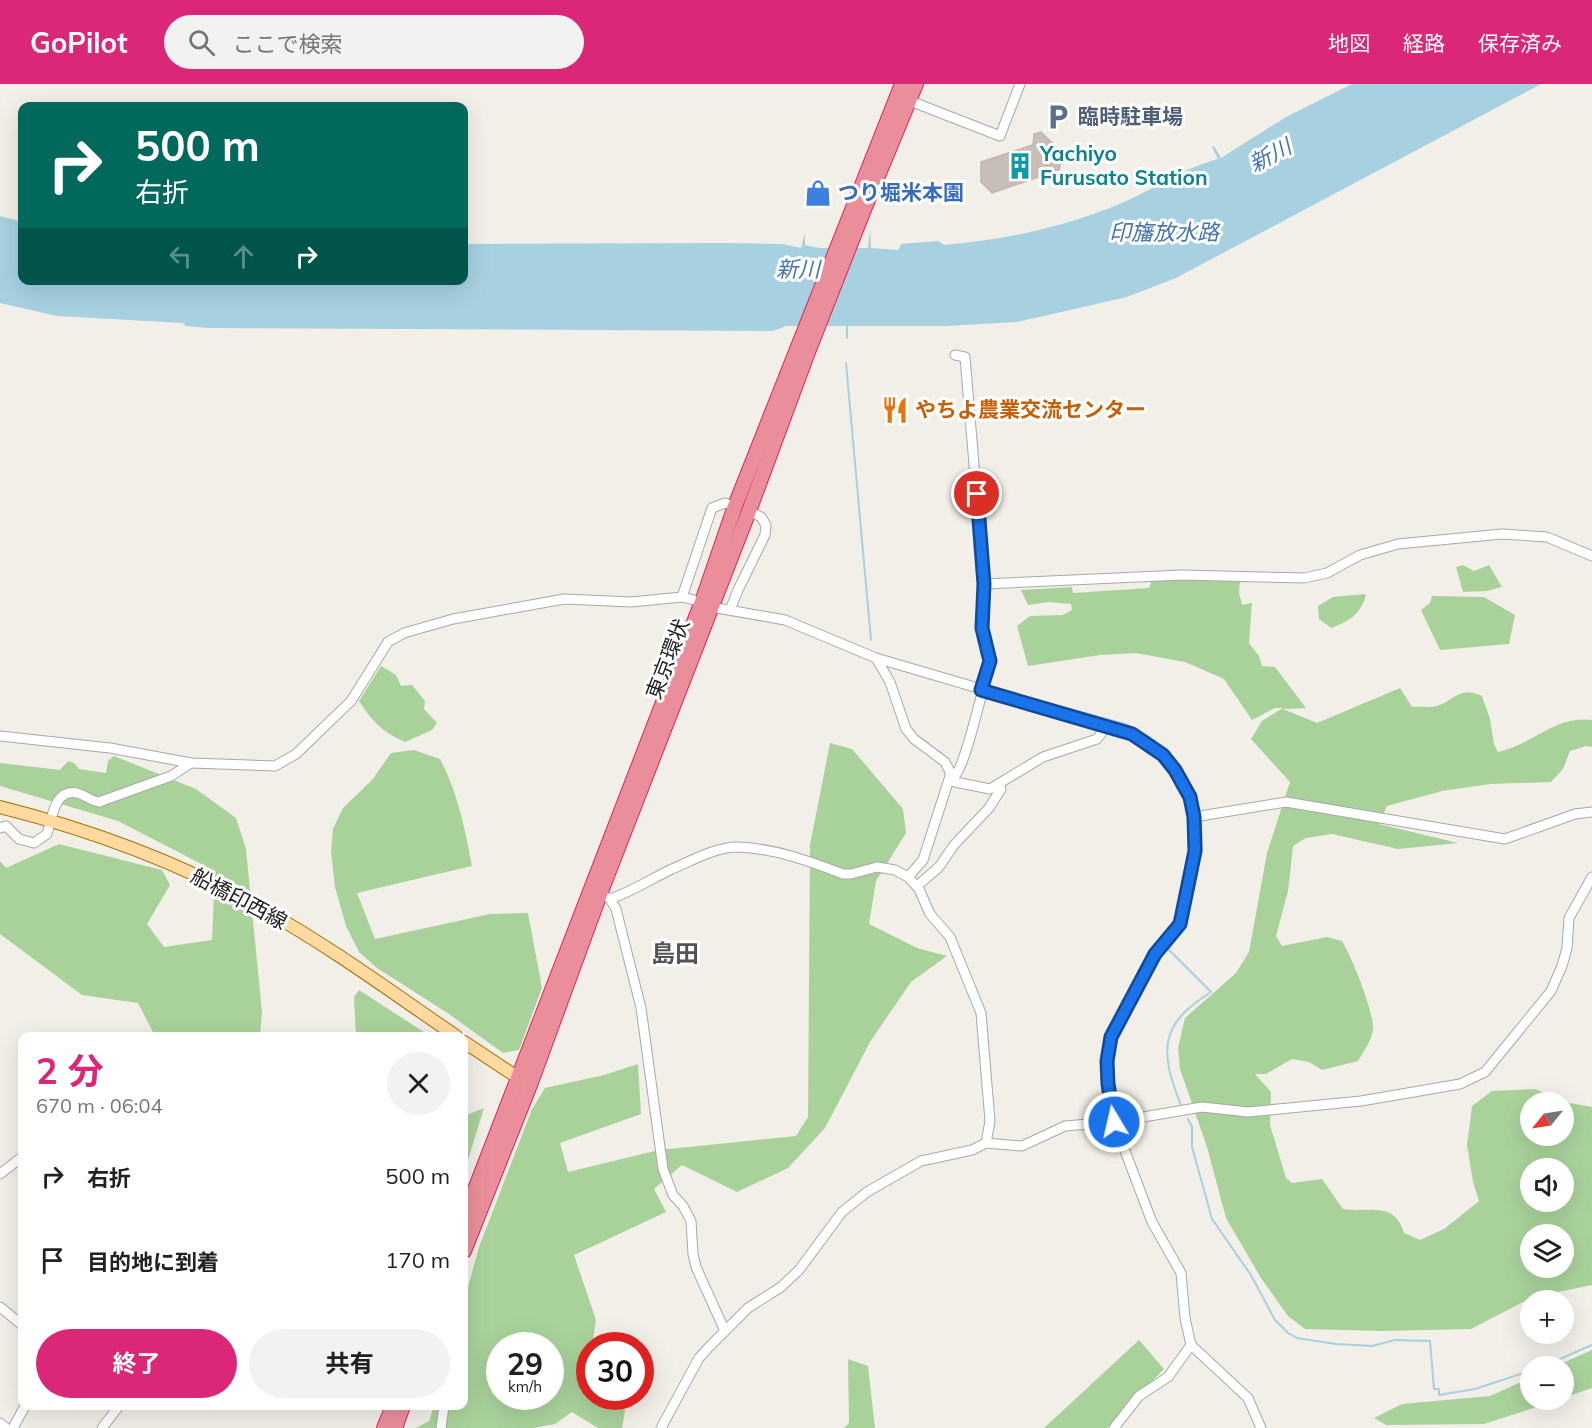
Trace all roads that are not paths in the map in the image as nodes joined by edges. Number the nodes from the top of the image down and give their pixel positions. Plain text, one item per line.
1 (916, 84) edge
2 (1020, 84) edge
3 (903, 93) edge
4 (955, 355) dead end
5 (742, 509) junction
6 (1592, 556) edge
7 (984, 584) junction
8 (682, 597) junction
9 (694, 600) dead end
10 (717, 608) dead end
11 (730, 610) junction
12 (876, 658) junction
13 (982, 690) junction
14 (1107, 726) junction
15 (0, 736) edge
16 (191, 763) junction
17 (952, 775) junction
18 (999, 785) junction
19 (634, 790) junction
20 (0, 807) edge
21 (1592, 812) edge
22 (1194, 817) junction
23 (51, 822) junction
24 (0, 828) edge
25 (908, 877) junction
26 (1592, 877) edge
27 (917, 886) junction
28 (605, 896) junction
29 (589, 910) junction
30 (450, 1032) edge
31 (468, 1045) edge
32 (523, 1082) junction
33 (1114, 1122) junction
34 (986, 1143) junction
35 (18, 1160) edge
36 (0, 1174) edge
37 (468, 1209) edge
38 (468, 1240) edge
39 (0, 1307) edge
40 (18, 1322) edge
41 (725, 1331) junction
42 (1191, 1345) junction
43 (24, 1410) edge
44 (116, 1410) edge
45 (391, 1410) edge
46 (402, 1410) edge
47 (443, 1410) edge
48 (0, 1423) edge
49 (6, 1428) edge
50 (13, 1428) edge
51 (102, 1428) edge
52 (384, 1428) edge
53 (395, 1428) edge
54 (441, 1428) edge
55 (661, 1428) edge
56 (1114, 1428) edge
57 (1261, 1428) edge

1 - 3 highway, 東京環状
2 - 3 street
3 - 5 highway, 東京環状
4 - 7 street
5 - 8 street
5 - 11 street
5 - 19 highway, 東京環状
6 - 7 street
7 - 13 street
8 - 9 street
8 - 16 street
10 - 11 street
11 - 12 street
12 - 13 street
12 - 17 street
13 - 14 street
13 - 17 street
14 - 18 street
14 - 22 street
15 - 16 street
16 - 23 street
17 - 18 street
17 - 25 street
18 - 27 street
19 - 28 highway, 東京環状
19 - 29 highway, 東京環状
20 - 23 main road, 船橋印西線
21 - 22 street
22 - 33 street
23 - 24 street
23 - 30 main road, 船橋印西線
25 - 27 street
25 - 28 street
26 - 33 street
27 - 34 street
28 - 29 highway, 東京環状
28 - 41 street
29 - 32 highway, 東京環状
31 - 32 main road
32 - 37 highway, 東京環状
32 - 38 highway, 東京環状
33 - 34 street
33 - 42 street
34 - 41 street
35 - 36 street
39 - 40 street
41 - 55 street
42 - 56 street
42 - 57 street
43 - 50 street
44 - 51 street
45 - 52 highway
46 - 53 highway
47 - 54 street
48 - 49 street

